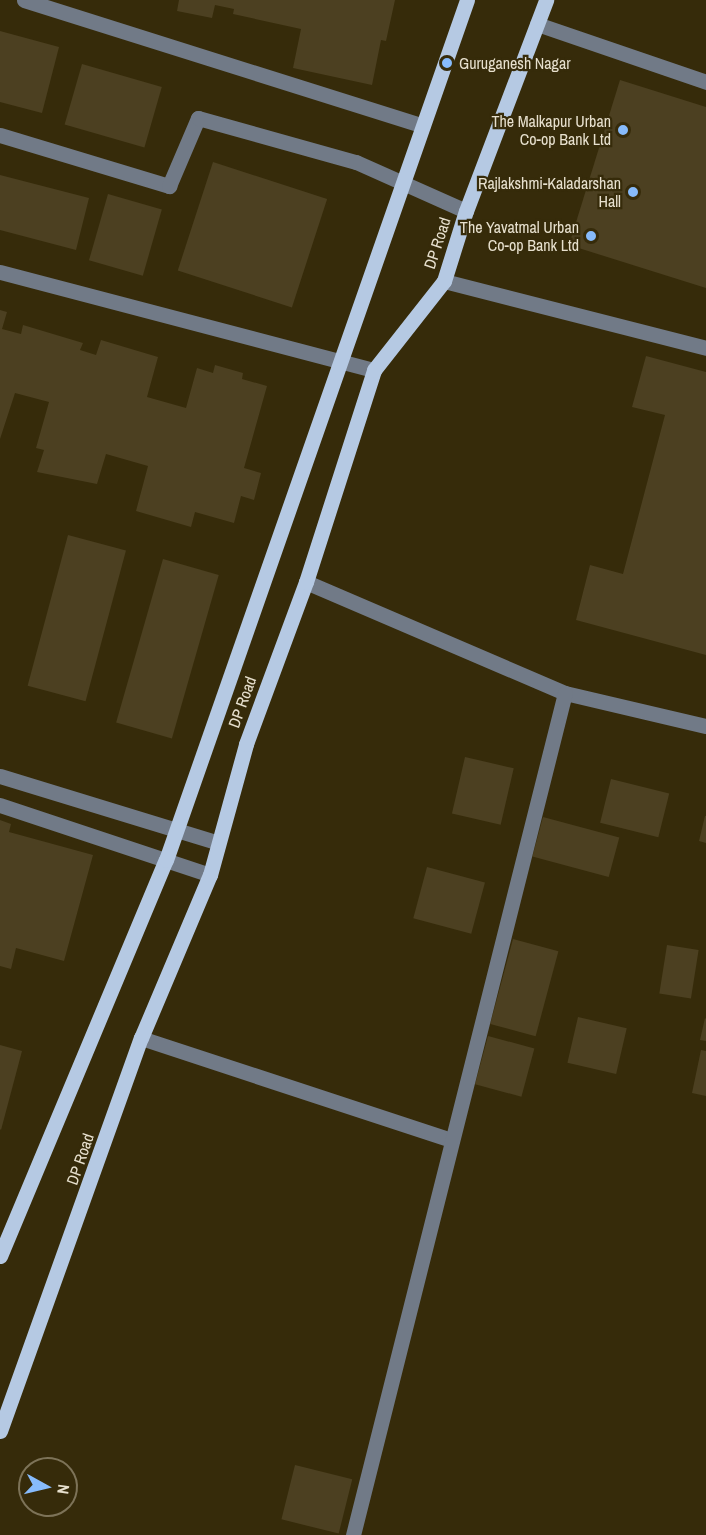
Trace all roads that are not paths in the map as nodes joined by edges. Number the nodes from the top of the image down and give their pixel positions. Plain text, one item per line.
1 (24, 0) edge
2 (467, 0) edge
3 (546, 0) edge
4 (537, 24) junction
5 (706, 81) edge
6 (423, 126) junction
7 (0, 135) edge
8 (402, 183) junction
9 (466, 211) junction
10 (0, 272) edge
11 (444, 281) junction
12 (706, 348) edge
13 (340, 361) junction
14 (374, 370) junction
15 (306, 582) junction
16 (564, 693) junction
17 (706, 726) edge
18 (0, 776) edge
19 (0, 805) edge
20 (175, 830) junction
21 (216, 842) junction
22 (166, 860) junction
23 (210, 875) junction
24 (141, 1038) junction
25 (452, 1140) junction
26 (0, 1256) edge
27 (0, 1431) edge
28 (353, 1535) edge

1 - 6 street
2 - 6 main road, DP Road
3 - 4 main road, DP Road
4 - 5 street
4 - 9 main road, DP Road
6 - 8 main road, DP Road
7 - 8 street
8 - 9 street
8 - 13 main road, DP Road
9 - 11 main road, DP Road
10 - 13 street
11 - 12 street
11 - 14 main road, DP Road
13 - 14 street
13 - 20 main road, DP Road
14 - 15 main road, DP Road
15 - 16 street
15 - 21 main road, DP Road
16 - 17 street
16 - 25 street
18 - 20 street
19 - 22 street
20 - 21 street
20 - 22 main road, DP Road
21 - 23 main road, DP Road
22 - 23 street
22 - 26 main road, DP Road
23 - 24 main road, DP Road
24 - 25 street
24 - 27 main road, DP Road
25 - 28 street

